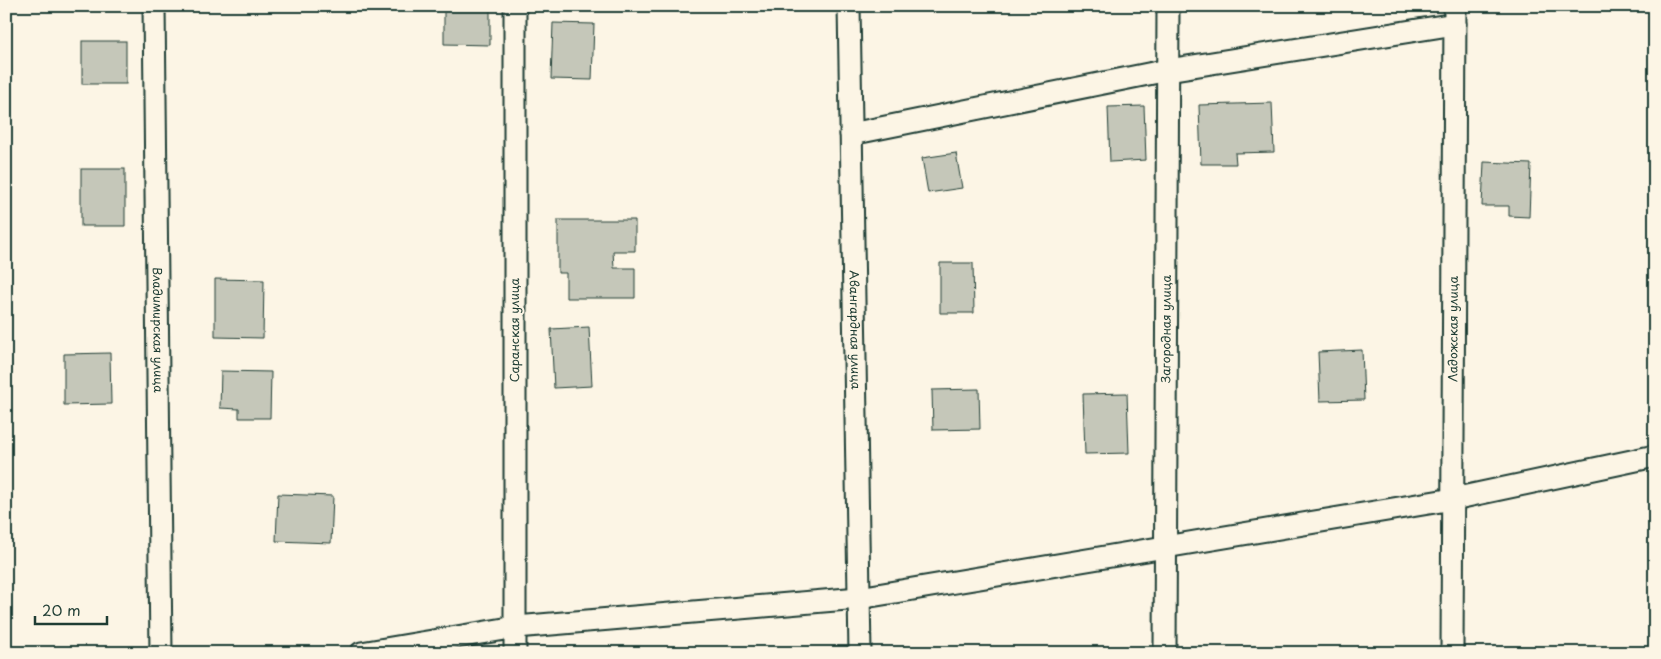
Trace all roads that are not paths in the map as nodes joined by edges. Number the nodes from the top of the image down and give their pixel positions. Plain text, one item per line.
1 (154, 6) edge
2 (515, 6) edge
3 (849, 6) edge
4 (1168, 6) edge
5 (1455, 15) edge
6 (1168, 70) junction
7 (851, 134) junction
8 (1655, 456) edge
9 (1453, 499) junction
10 (1165, 547) junction
11 (859, 598) junction
12 (516, 628) junction
13 (161, 653) edge
14 (361, 653) edge
15 (515, 653) edge
16 (860, 653) edge
17 (1165, 653) edge
18 (1452, 653) edge

1 - 13 street, Владимирская улица
2 - 12 street, Саранская улица
3 - 7 street, Авангардная улица
4 - 6 street, Загородная улица
5 - 6 street
5 - 9 street, Ладожская улица
6 - 7 street
6 - 10 street, Загородная улица
7 - 11 street, Авангардная улица
8 - 9 street
9 - 10 street
9 - 18 street, Ладожская улица
10 - 11 street
10 - 17 street, Загородная улица
11 - 12 street
11 - 16 street, Авангардная улица
12 - 14 street
12 - 15 street, Саранская улица

